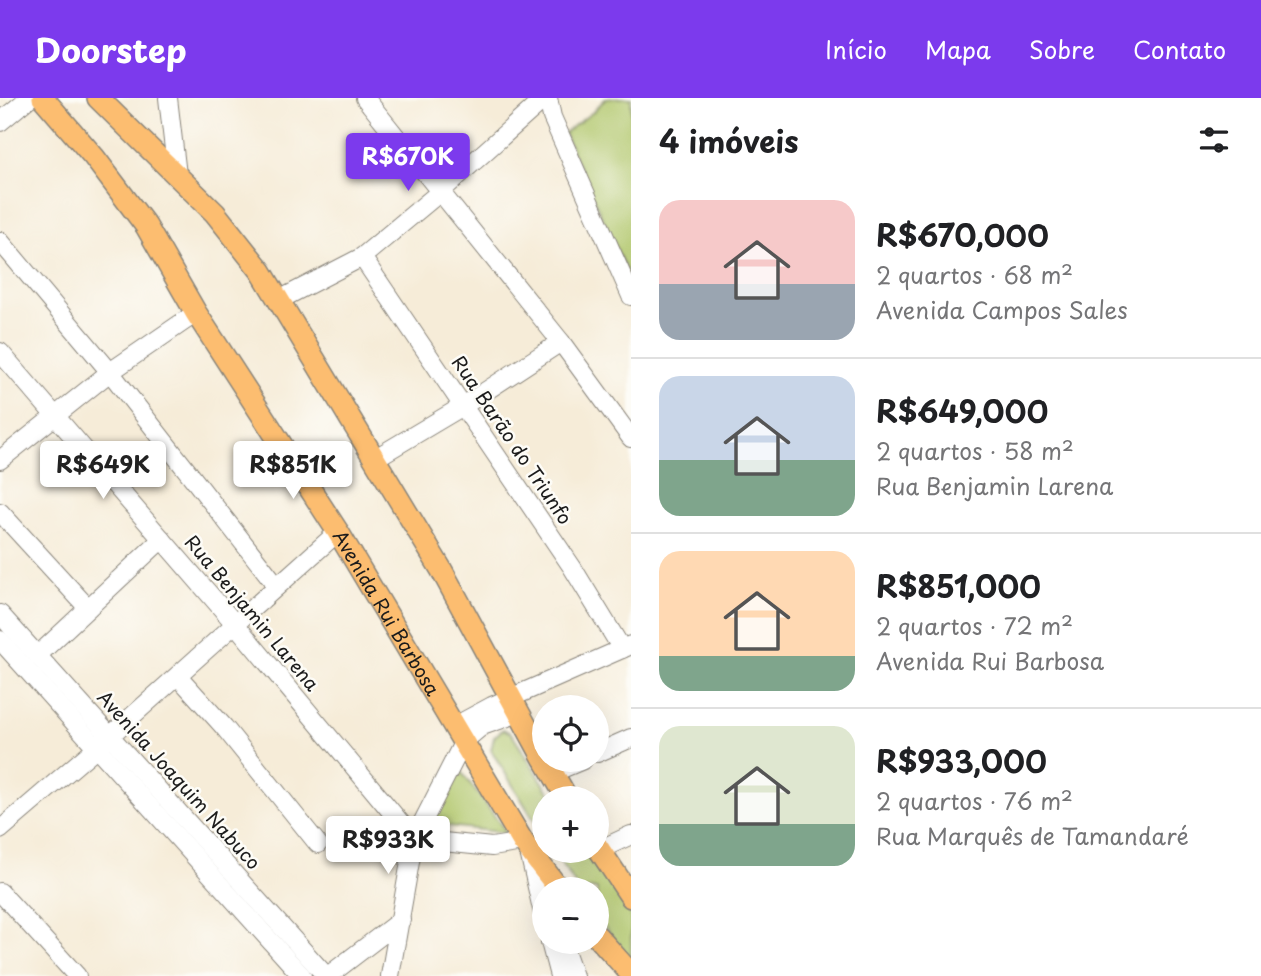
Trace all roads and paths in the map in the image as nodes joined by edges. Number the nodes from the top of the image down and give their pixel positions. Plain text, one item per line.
1 (29, 98) edge
2 (43, 98) edge
3 (98, 98) edge
4 (168, 98) edge
5 (365, 98) edge
6 (547, 98) edge
7 (0, 122) edge
8 (177, 176) junction
9 (440, 192) junction
10 (0, 241) edge
11 (362, 257) junction
12 (631, 296) edge
13 (279, 300) junction
14 (196, 313) junction
15 (561, 342) junction
16 (0, 352) edge
17 (110, 372) junction
18 (463, 406) junction
19 (56, 416) junction
20 (629, 432) edge
21 (374, 459) junction
22 (0, 460) edge
23 (0, 512) edge
24 (338, 532) junction
25 (162, 539) junction
26 (276, 586) junction
27 (88, 608) junction
28 (0, 614) edge
29 (236, 625) junction
30 (0, 640) edge
31 (626, 647) edge
32 (38, 655) junction
33 (178, 676) junction
34 (516, 705) junction
35 (459, 733) junction
36 (532, 735) edge
37 (111, 736) junction
38 (631, 738) edge
39 (97, 747) junction
40 (609, 748) edge
41 (0, 830) edge
42 (631, 835) edge
43 (414, 839) junction
44 (318, 844) dead end
45 (609, 844) edge
46 (526, 847) junction
47 (608, 863) edge
48 (535, 877) edge
49 (550, 877) edge
50 (0, 892) edge
51 (631, 897) edge
52 (401, 920) junction
53 (609, 949) edge
54 (553, 954) edge
55 (566, 954) edge
56 (631, 974) edge
57 (77, 976) edge
58 (302, 976) edge
59 (327, 976) edge
60 (390, 976) edge
61 (559, 976) edge
62 (574, 976) edge

1 - 7 street
2 - 14 main road, Avenida Rui Barbosa
3 - 8 main road
4 - 8 street
5 - 9 street
6 - 9 street
6 - 12 street
8 - 13 main road
9 - 11 street
9 - 15 street
10 - 17 street
11 - 13 street
11 - 18 street, Rua Barão do Triunfo
13 - 21 main road
14 - 17 street
14 - 24 main road, Avenida Rui Barbosa
15 - 18 street
15 - 20 street
16 - 19 street, Rua Benjamin Larena
17 - 19 street
17 - 26 street
18 - 21 street
18 - 31 street, Rua Barão do Triunfo
19 - 22 street
19 - 25 street, Rua Benjamin Larena
21 - 34 main road
23 - 27 street
24 - 26 street
24 - 35 main road, Avenida Rui Barbosa
25 - 27 street
25 - 29 street, Rua Benjamin Larena
26 - 29 street
27 - 32 street
28 - 32 street, Avenida Joaquim Nabuco
29 - 33 street
29 - 43 street, Rua Benjamin Larena
30 - 39 street, Avenida Joaquim Nabuco
31 - 34 street
32 - 37 street, Avenida Joaquim Nabuco
33 - 37 street
33 - 44 street
34 - 35 street
34 - 36 main road
35 - 43 street
35 - 46 main road, Avenida Rui Barbosa
37 - 39 street
37 - 59 street, Avenida Joaquim Nabuco
38 - 40 street
39 - 41 street
39 - 58 street, Avenida Joaquim Nabuco
42 - 45 street
43 - 46 street
43 - 52 street
46 - 48 street
46 - 49 main road, Avenida Rui Barbosa
47 - 51 main road
50 - 57 street
52 - 59 street
52 - 60 street
53 - 56 main road
54 - 61 street
55 - 62 street

